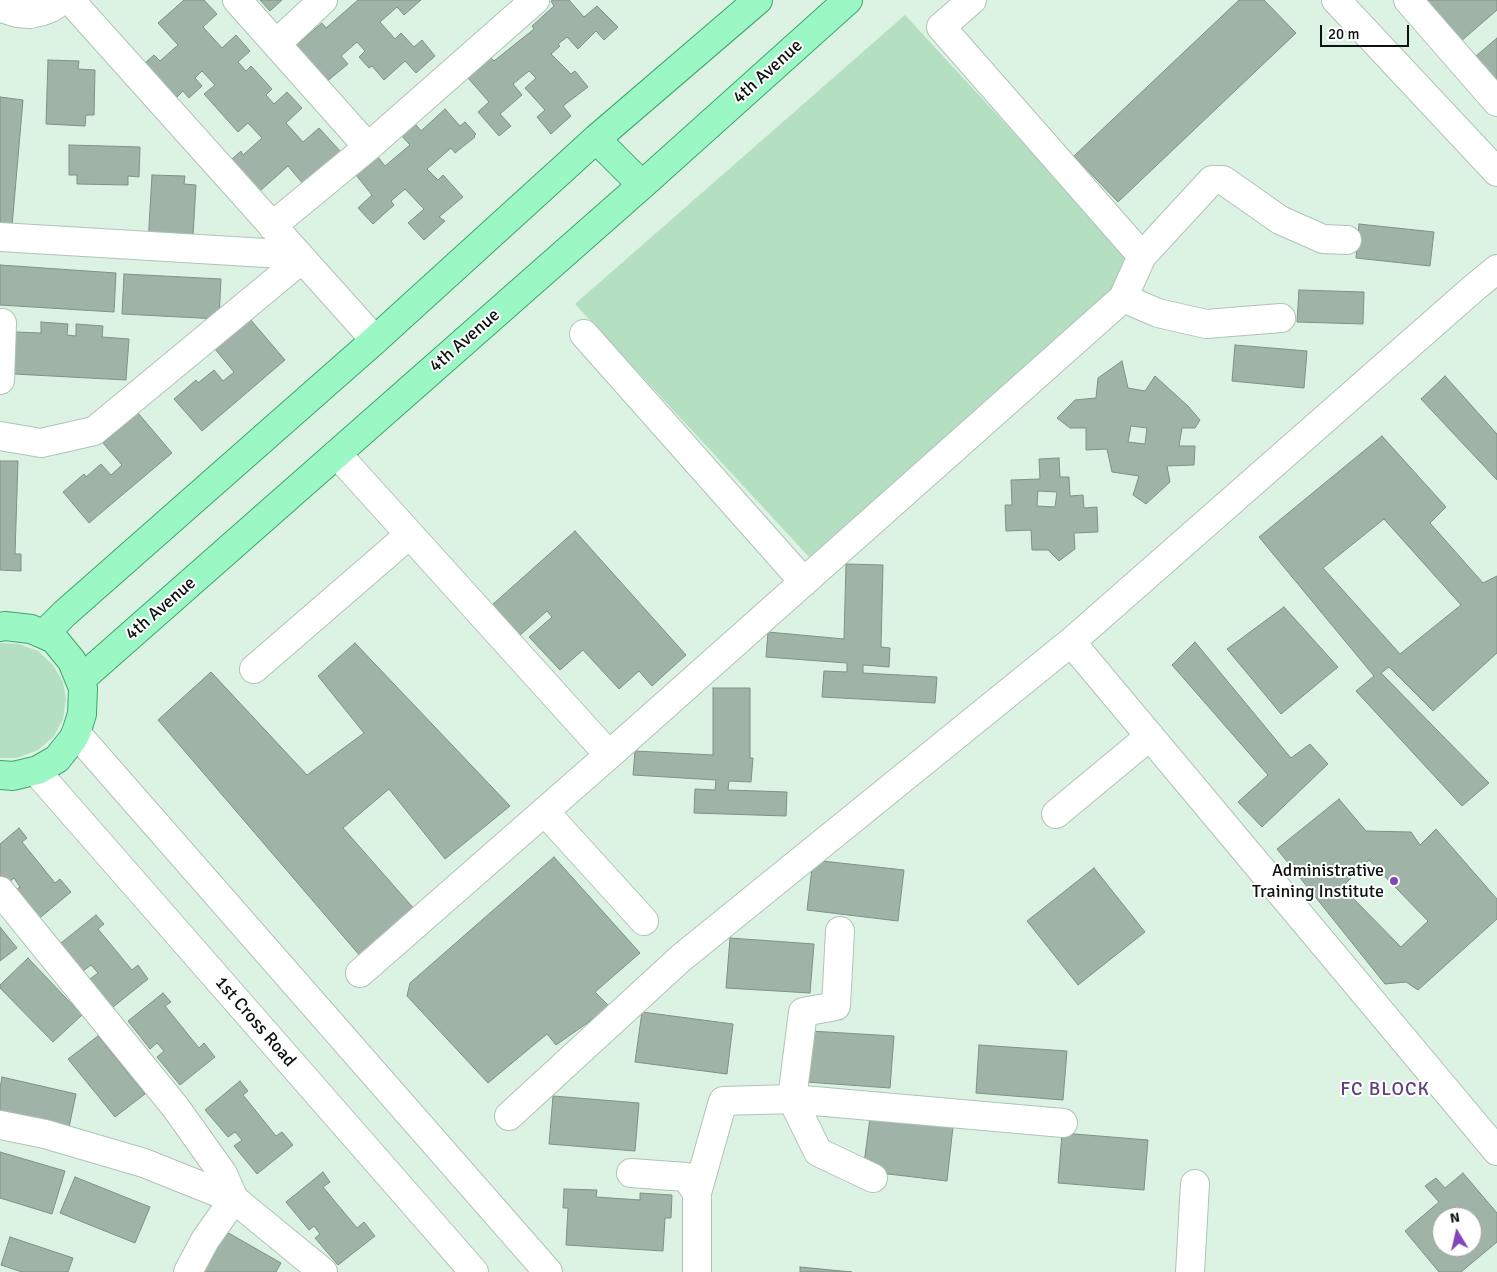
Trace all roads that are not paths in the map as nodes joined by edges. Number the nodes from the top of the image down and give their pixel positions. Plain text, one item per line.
1 (59, 0) edge
2 (70, 0) edge
3 (237, 0) edge
4 (323, 0) edge
5 (535, 0) edge
6 (758, 0) edge
7 (848, 0) edge
8 (972, 0) edge
9 (1336, 0) edge
10 (1408, 0) edge
11 (1, 6) edge
12 (276, 44) junction
13 (1497, 102) edge
14 (596, 139) junction
15 (368, 147) junction
16 (1497, 172) edge
17 (642, 185) junction
18 (272, 226) junction
19 (0, 237) edge
20 (1347, 240) dead end
21 (1142, 256) junction
22 (300, 257) junction
23 (1497, 269) edge
24 (1123, 298) junction
25 (1281, 318) dead end
26 (2, 323) dead end
27 (584, 334) dead end
28 (375, 340) junction
29 (0, 380) edge
30 (0, 436) edge
31 (337, 454) junction
32 (409, 535) junction
33 (804, 582) junction
34 (0, 627) edge
35 (44, 634) junction
36 (1071, 642) junction
37 (254, 669) dead end
38 (80, 680) junction
39 (76, 733) junction
40 (1150, 736) junction
41 (608, 756) junction
42 (36, 771) junction
43 (0, 775) edge
44 (545, 812) junction
45 (1056, 814) dead end
46 (0, 891) edge
47 (644, 921) dead end
48 (840, 930) dead end
49 (360, 973) dead end
50 (792, 1100) junction
51 (509, 1116) dead end
52 (1063, 1122) dead end
53 (0, 1125) edge
54 (1497, 1151) edge
55 (631, 1173) dead end
56 (872, 1178) dead end
57 (1195, 1184) dead end
58 (697, 1194) junction
59 (234, 1199) junction
60 (188, 1272) edge
61 (323, 1272) edge
62 (474, 1272) edge
63 (548, 1272) edge
64 (697, 1272) edge
65 (1190, 1272) edge

1 - 11 street
2 - 18 street
3 - 12 street
4 - 12 street
5 - 15 street
6 - 14 main road
7 - 17 main road, 4th Avenue
8 - 21 street
9 - 16 street
10 - 13 street
12 - 15 street
14 - 17 main road
14 - 28 main road
15 - 18 street
17 - 31 main road, 4th Avenue
18 - 22 street
19 - 22 street
20 - 21 street
21 - 24 street
22 - 28 street
22 - 30 street
23 - 36 street
24 - 25 street
24 - 33 street
26 - 29 street
27 - 33 street
28 - 35 main road
31 - 32 street
31 - 38 main road, 4th Avenue
32 - 37 street
32 - 41 street
33 - 41 street
34 - 35 main road
35 - 38 main road
36 - 40 street
36 - 51 street
38 - 39 main road
39 - 42 main road
39 - 63 street
40 - 45 street
40 - 54 street
41 - 44 street
42 - 43 main road
42 - 62 street, 1st Cross Road
44 - 47 street
44 - 49 street
46 - 59 street
48 - 50 street
50 - 52 street
50 - 56 street
50 - 58 street
53 - 59 street
55 - 58 street
57 - 65 street
58 - 64 street
59 - 60 street
59 - 61 street

